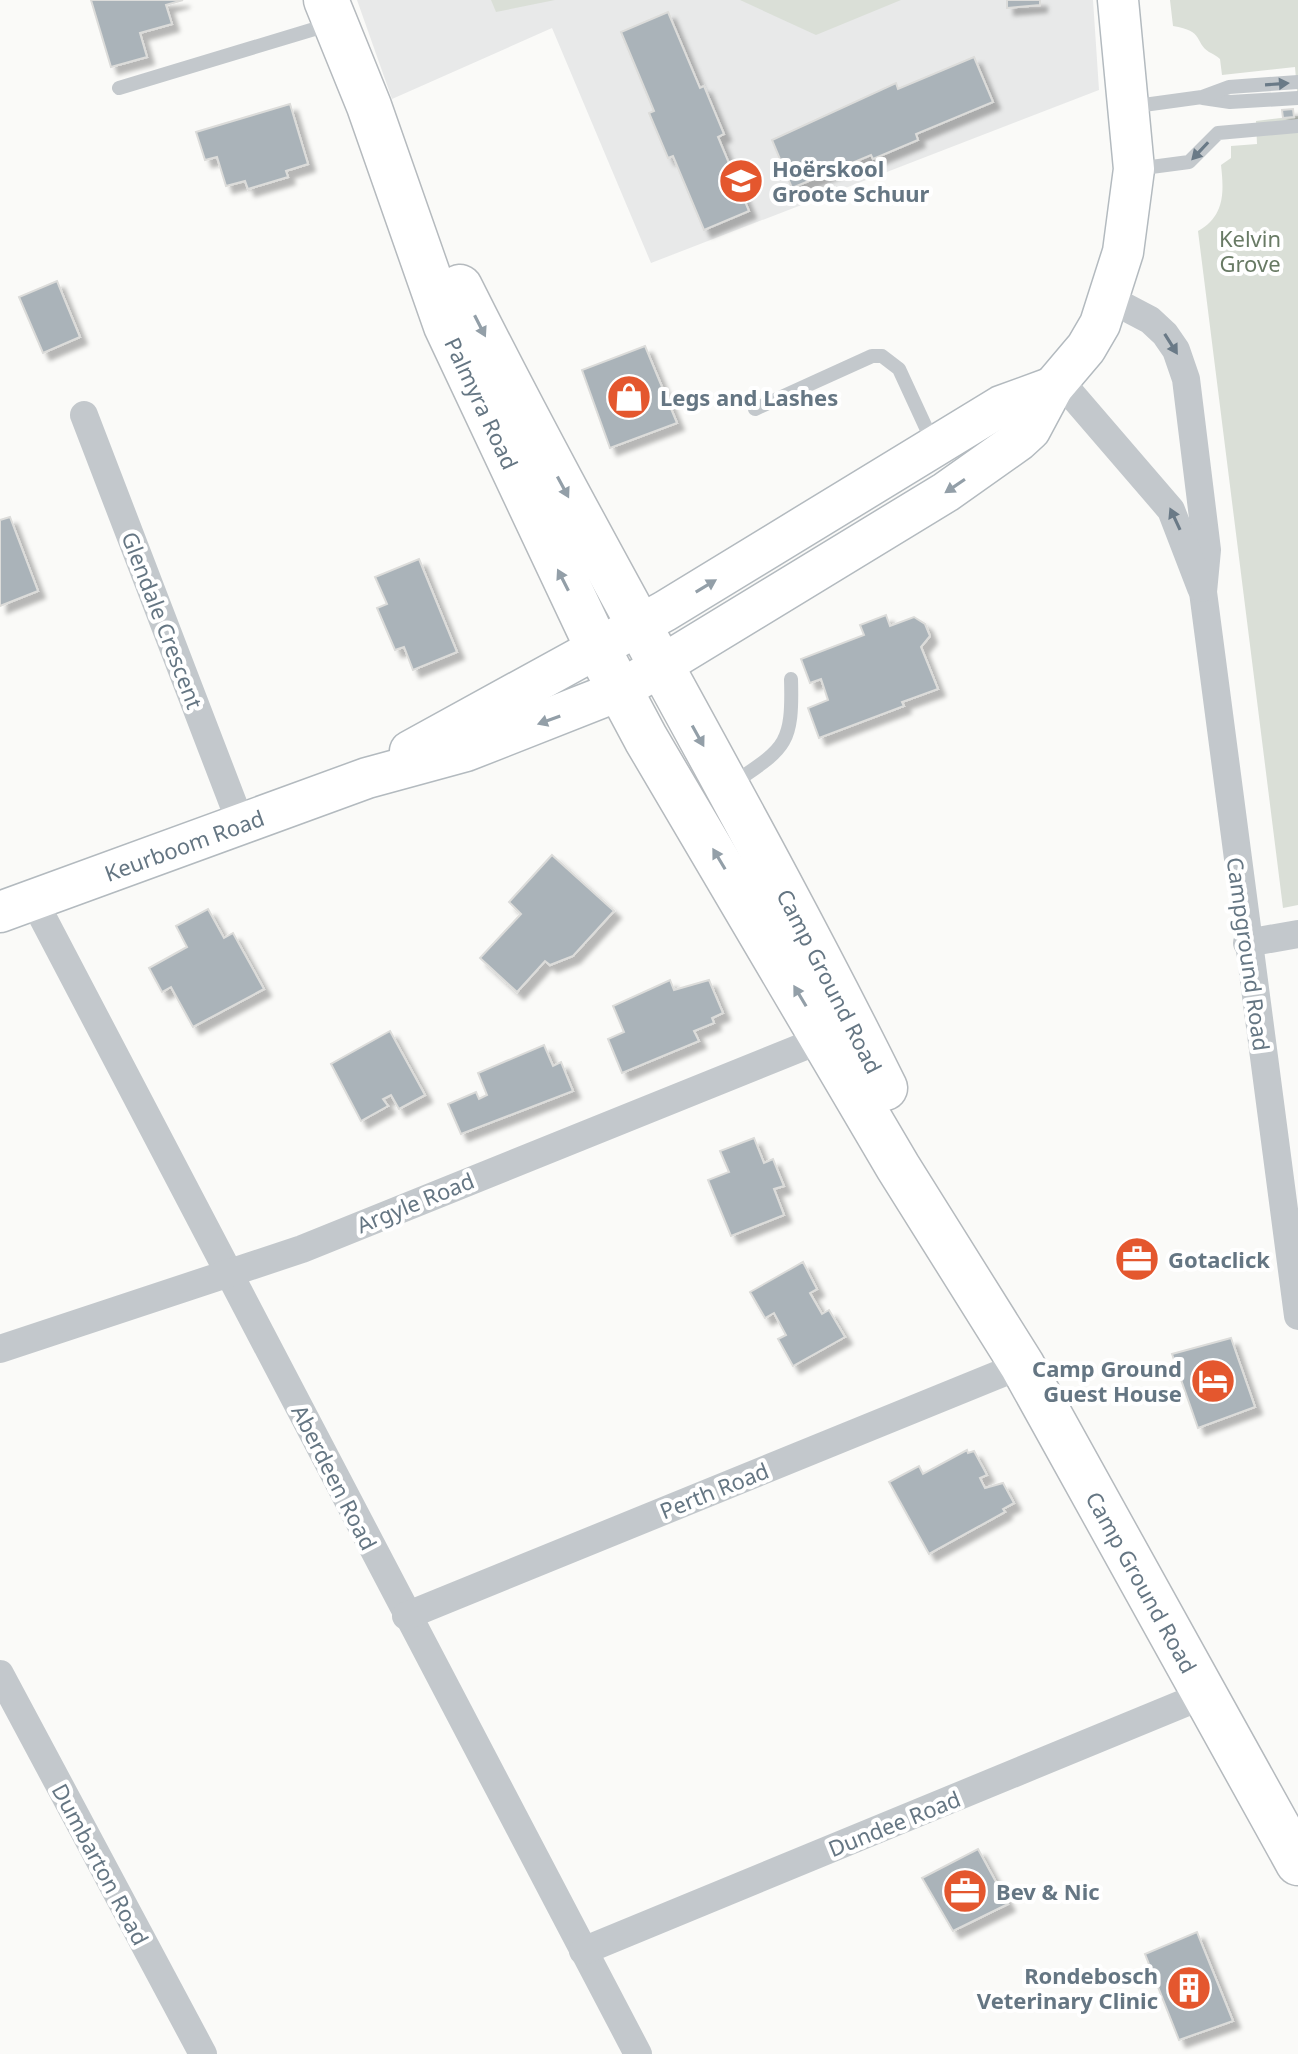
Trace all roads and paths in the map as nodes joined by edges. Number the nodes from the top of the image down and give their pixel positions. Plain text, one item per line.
1 (1118, 0) edge
2 (330, 12) edge
3 (1298, 82) edge
4 (119, 88) dead end
5 (1202, 97) junction
6 (1298, 98) edge
7 (369, 106) junction
8 (1129, 107) junction
9 (1298, 126) edge
10 (1134, 169) junction
11 (1110, 299) junction
12 (1056, 384) junction
13 (755, 409) dead end
14 (84, 415) dead end
15 (935, 448) junction
16 (1203, 592) junction
17 (639, 626) junction
18 (598, 649) junction
19 (661, 668) junction
20 (791, 679) dead end
21 (621, 690) junction
22 (367, 778) junction
23 (726, 787) junction
24 (241, 824) junction
25 (17, 906) edge
26 (1298, 934) edge
27 (1247, 943) junction
28 (825, 1038) junction
29 (230, 1275) junction
30 (985, 1302) junction
31 (1298, 1316) edge
32 (0, 1349) edge
33 (1022, 1365) junction
34 (406, 1616) junction
35 (0, 1674) edge
36 (1204, 1695) junction
37 (10, 1717) edge
38 (1298, 1863) edge
39 (583, 1951) junction
40 (202, 2054) edge
41 (638, 2054) edge

1 - 8 main road
2 - 4 lane
2 - 7 main road, Palmyra Road
5 -> 3 lane
5 - 6 lane
5 - 8 lane
7 -> 17 main road, Palmyra Road
18 -> 7 main road, Palmyra Road
8 - 10 main road
9 -> 10 lane
10 - 11 main road
11 - 12 main road
11 -> 16 street, Campground Road
12 - 15 main road
16 -> 12 street, Campground Road
12 -> 19 main road
13 - 15 lane
14 - 24 street, Glendale Crescent
17 -> 15 main road
16 - 27 street, Campground Road
17 - 18 main road, Keurboom Road
17 - 19 main road, Palmyra Road
18 - 21 main road, Palmyra Road
18 - 22 main road, Keurboom Road
19 - 21 main road, Keurboom Road
19 -> 23 main road, Camp Ground Road
20 - 23 lane
21 -> 22 main road, Keurboom Road
28 -> 21 main road, Camp Ground Road
22 - 24 main road, Keurboom Road
23 - 30 main road, Camp Ground Road
24 - 25 main road, Keurboom Road
25 - 29 street, Aberdeen Road
26 - 27 street
27 - 31 street, Campground Road
28 - 29 street, Argyle Road
28 - 30 main road, Camp Ground Road
29 - 32 street, Argyle Road
29 - 34 street, Aberdeen Road
30 - 33 main road, Camp Ground Road
33 - 34 street, Perth Road
33 - 36 main road, Camp Ground Road
34 - 39 street, Aberdeen Road
35 - 37 street, Dumbarton Road
36 - 38 main road, Camp Ground Road
36 - 39 street, Dundee Road
37 - 40 street, Dumbarton Road
39 - 41 street, Aberdeen Road

